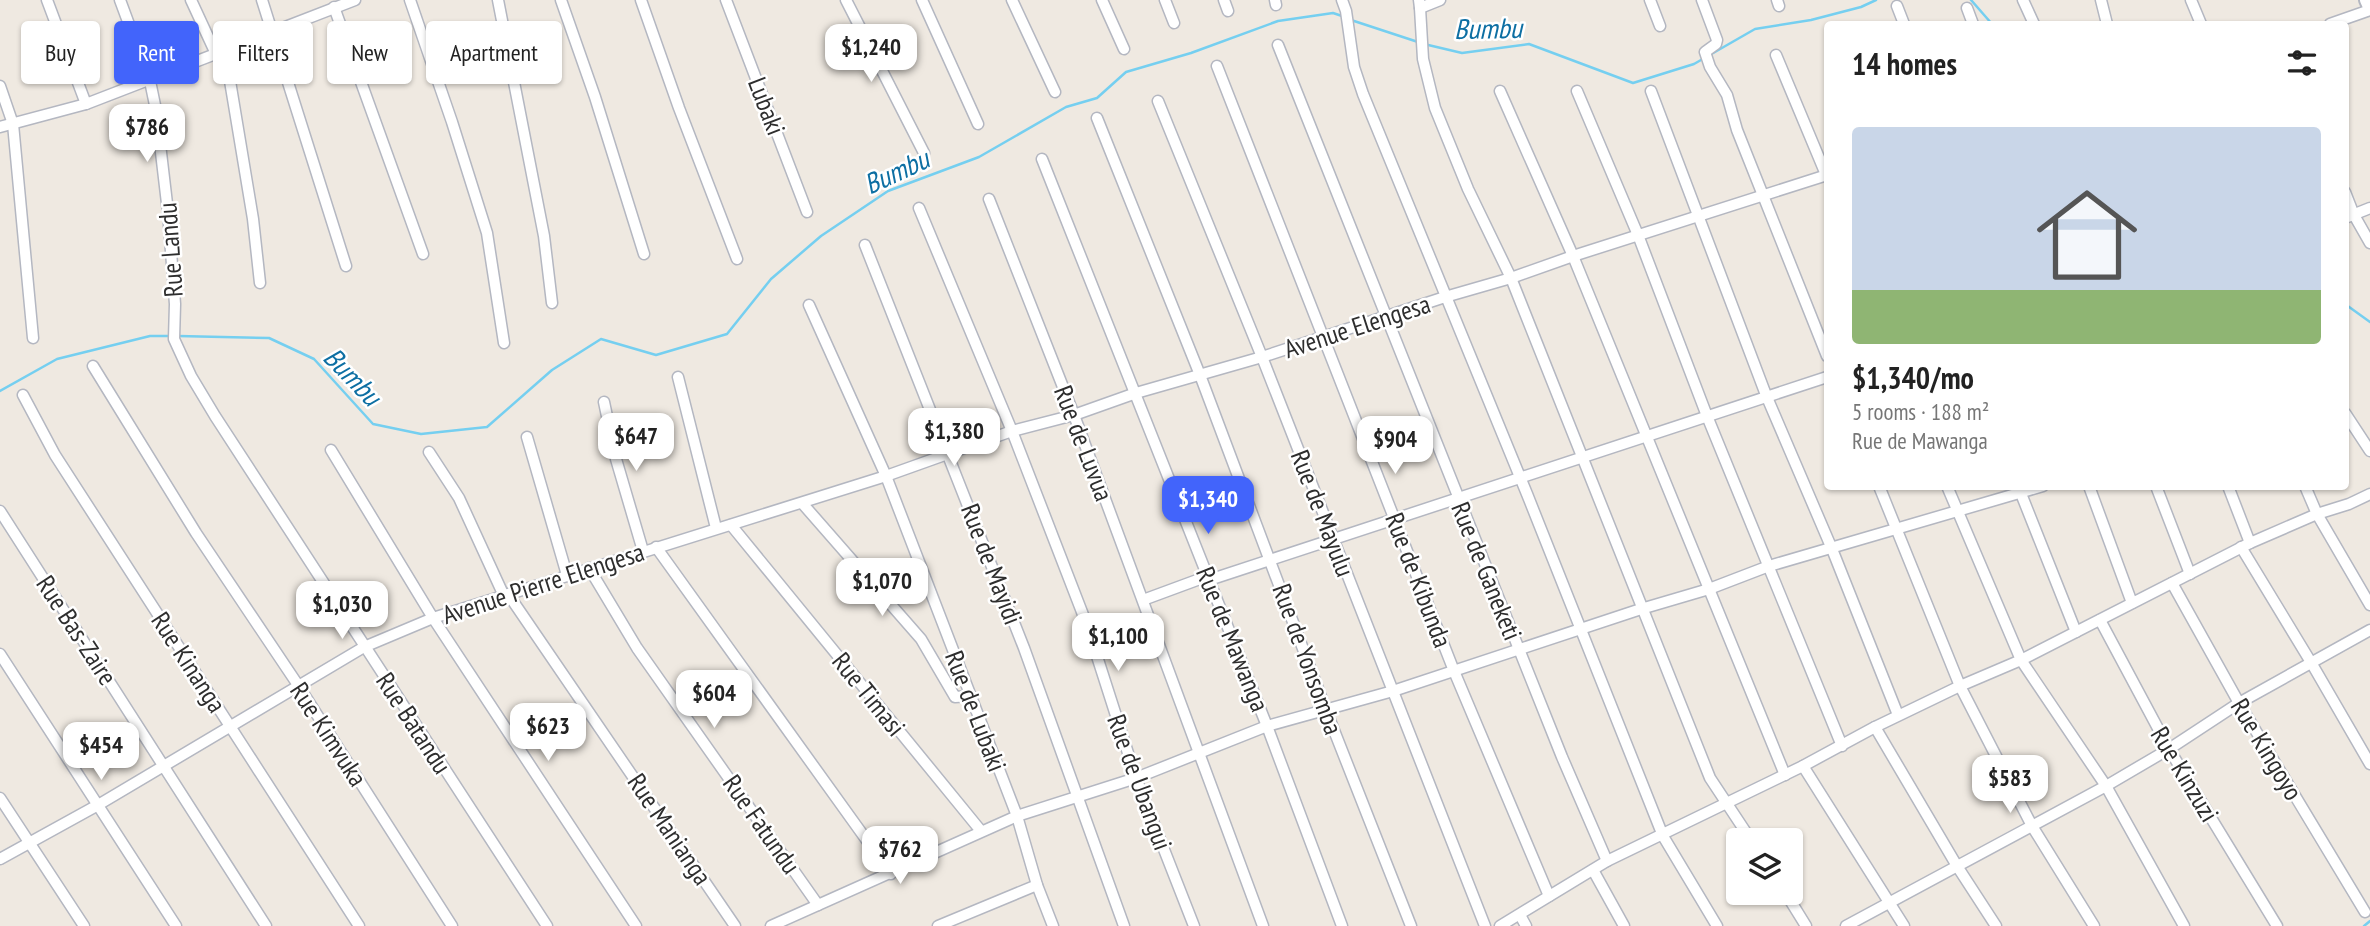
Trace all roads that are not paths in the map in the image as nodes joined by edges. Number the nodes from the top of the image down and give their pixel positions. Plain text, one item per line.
1 (47, 0) edge
2 (120, 0) edge
3 (191, 0) edge
4 (262, 0) edge
5 (410, 0) edge
6 (498, 0) edge
7 (561, 0) edge
8 (641, 0) edge
9 (726, 0) edge
10 (846, 0) edge
11 (922, 0) edge
12 (1012, 0) edge
13 (1102, 0) edge
14 (1165, 0) edge
15 (1224, 0) edge
16 (1342, 0) edge
17 (1440, 0) edge
18 (1650, 0) edge
19 (1702, 0) edge
20 (2023, 0) edge
21 (2101, 0) edge
22 (2191, 0) edge
23 (2366, 0) edge
24 (350, 1) edge
25 (1419, 4) edge
26 (1897, 6) dead end
27 (334, 7) junction
28 (1967, 8) dead end
29 (2370, 10) edge
30 (1228, 11) dead end
31 (128, 21) edge
32 (270, 21) edge
33 (300, 21) edge
34 (1903, 21) edge
35 (1972, 21) edge
36 (2033, 21) edge
37 (2106, 21) edge
38 (2200, 21) edge
39 (2339, 21) edge
40 (1174, 23) dead end
41 (1660, 26) dead end
42 (213, 40) edge
43 (1278, 45) dead end
44 (1124, 48) dead end
45 (1776, 55) dead end
46 (1217, 66) dead end
47 (138, 84) edge
48 (150, 84) edge
49 (226, 84) edge
50 (290, 84) edge
51 (0, 86) edge
52 (1500, 91) dead end
53 (1577, 91) dead end
54 (1651, 91) dead end
55 (1055, 92) dead end
56 (1158, 101) dead end
57 (86, 104) junction
58 (1097, 118) dead end
59 (13, 124) junction
60 (978, 124) dead end
61 (0, 127) edge
62 (924, 153) dead end
63 (1042, 159) dead end
64 (1824, 169) edge
65 (1824, 177) edge
66 (1764, 196) junction
67 (989, 199) dead end
68 (919, 208) dead end
69 (2370, 208) edge
70 (807, 212) dead end
71 (1699, 216) junction
72 (2349, 216) edge
73 (1638, 235) junction
74 (2370, 243) edge
75 (865, 246) dead end
76 (423, 254) dead end
77 (644, 254) dead end
78 (1573, 256) junction
79 (737, 259) dead end
80 (346, 266) dead end
81 (1511, 278) junction
82 (260, 284) dead end
83 (1446, 297) junction
84 (552, 303) dead end
85 (809, 305) dead end
86 (1385, 317) junction
87 (174, 334) joint
88 (1324, 337) junction
89 (33, 338) dead end
90 (505, 343) dead end
91 (1824, 348) edge
92 (1262, 357) junction
93 (93, 366) dead end
94 (1200, 374) junction
95 (678, 377) dead end
96 (1824, 378) edge
97 (1136, 393) junction
98 (23, 395) dead end
99 (1766, 395) junction
100 (604, 402) dead end
101 (1074, 415) junction
102 (1707, 416) junction
103 (2349, 419) edge
104 (1012, 431) junction
105 (1647, 436) junction
106 (527, 437) dead end
107 (331, 450) dead end
108 (2370, 451) edge
109 (429, 452) dead end
110 (949, 453) junction
111 (1581, 457) junction
112 (886, 476) junction
113 (1520, 478) junction
114 (1881, 490) edge
115 (1949, 490) edge
116 (2020, 490) edge
117 (2090, 490) edge
118 (2158, 490) edge
119 (2229, 490) edge
120 (2307, 490) edge
121 (2370, 494) edge
122 (1457, 497) junction
123 (802, 503) junction
124 (0, 511) edge
125 (1958, 513) junction
126 (2317, 514) junction
127 (1395, 518) junction
128 (731, 525) junction
129 (716, 528) junction
130 (1896, 530) junction
131 (1333, 540) junction
132 (2245, 545) junction
133 (656, 547) junction
134 (1832, 550) junction
135 (643, 551) junction
136 (1271, 560) junction
137 (1769, 566) junction
138 (589, 569) junction
139 (2190, 574) junction
140 (567, 575) junction
141 (1208, 578) junction
142 (2172, 583) junction
143 (1709, 589) junction
144 (506, 595) junction
145 (1143, 600) junction
146 (2132, 603) junction
147 (2370, 605) edge
148 (1641, 609) junction
149 (433, 618) junction
150 (2100, 620) junction
151 (1581, 629) junction
152 (2370, 630) edge
153 (2076, 632) junction
154 (364, 647) junction
155 (1520, 650) junction
156 (0, 653) edge
157 (2021, 660) junction
158 (2312, 664) junction
159 (1454, 671) junction
160 (298, 685) junction
161 (1960, 686) junction
162 (1393, 691) junction
163 (971, 696) junction
164 (2239, 703) junction
165 (1326, 710) junction
166 (1898, 715) junction
167 (230, 725) junction
168 (1267, 726) junction
169 (1875, 727) junction
170 (1842, 746) junction
171 (2169, 749) junction
172 (1199, 755) junction
173 (2370, 764) edge
174 (165, 765) junction
175 (1803, 766) junction
176 (1785, 775) junction
177 (1136, 778) junction
178 (2106, 786) junction
179 (1077, 795) junction
180 (0, 798) edge
181 (1728, 803) junction
182 (98, 805) junction
183 (1017, 816) junction
184 (2032, 826) junction
185 (1744, 828) edge
186 (981, 831) junction
187 (1663, 836) junction
188 (29, 844) junction
189 (0, 859) edge
190 (1607, 862) junction
191 (1957, 866) junction
192 (1593, 870) junction
193 (891, 874) junction
194 (1037, 885) junction
195 (1549, 897) junction
196 (1889, 902) junction
197 (818, 905) junction
198 (1793, 905) edge
199 (2365, 912) dead end
200 (1520, 915) junction
201 (83, 926) edge
202 (176, 926) edge
203 (266, 926) edge
204 (359, 926) edge
205 (452, 926) edge
206 (547, 926) edge
207 (636, 926) edge
208 (735, 926) edge
209 (771, 926) edge
210 (938, 926) edge
211 (1053, 926) edge
212 (1125, 926) edge
213 (1194, 926) edge
214 (1263, 926) edge
215 (1342, 926) edge
216 (1412, 926) edge
217 (1485, 926) edge
218 (1500, 926) edge
219 (1526, 926) edge
220 (1624, 926) edge
221 (1717, 926) edge
222 (1806, 926) edge
223 (1846, 926) edge
224 (1904, 926) edge
225 (1996, 926) edge
226 (2094, 926) edge
227 (2184, 926) edge
228 (2277, 926) edge

1 - 57 street
2 - 31 street, Rue Landu
3 - 42 street
4 - 32 street
5 - 90 street
6 - 84 street
7 - 77 street
8 - 79 street
9 - 70 street, Lubaki
10 - 62 street
11 - 60 street
12 - 55 street
13 - 44 street
14 - 40 street
15 - 30 street
16 - 83 street
17 - 25 street
18 - 41 street
19 - 66 street
20 - 36 street
21 - 37 street
22 - 38 street
23 - 29 street
24 - 27 street
25 - 81 street
26 - 34 street
27 - 33 street
27 - 76 street
28 - 35 street
29 - 39 street
43 - 86 street, Rue de Ganeketi
45 - 64 street
46 - 88 street, Rue de Kibunda
47 - 57 street
48 - 87 street, Rue Landu
49 - 82 street
50 - 80 street
51 - 59 street
52 - 78 street
53 - 73 street
54 - 71 street
56 - 92 street, Rue de Mayulu
57 - 59 street
58 - 94 street, Rue de Yonsomba
59 - 61 street
59 - 89 street
63 - 97 street, Rue de Mawanga
65 - 66 street, Avenue Elengesa
66 - 71 street, Avenue Elengesa
66 - 91 street
67 - 101 street, Rue de Luvua
68 - 104 street, Rue de Ubangui
69 - 72 street
71 - 73 street, Avenue Elengesa
71 - 99 street
72 - 74 street
73 - 78 street, Avenue Elengesa
73 - 102 street
75 - 110 street, Rue de Mayidi
78 - 81 street, Avenue Elengesa
78 - 105 street
81 - 83 street, Avenue Elengesa
81 - 111 street
83 - 86 street, Avenue Elengesa
83 - 113 street
85 - 112 street, Rue de Lubaki
86 - 88 street, Avenue Elengesa
86 - 122 street, Rue de Ganeketi
87 - 154 street, Rue Batandu
88 - 92 street, Avenue Elengesa
88 - 127 street, Rue de Kibunda
92 - 94 street, Avenue Elengesa
92 - 131 street, Rue de Mayulu
93 - 160 street, Rue Kimvuka
94 - 97 street, Avenue Elengesa
94 - 136 street, Rue de Yonsomba
95 - 129 street
96 - 99 street
97 - 101 street, Avenue Elengesa
97 - 141 street, Rue de Mawanga
98 - 167 street, Rue Kinanga
99 - 102 street
99 - 134 street
100 - 135 street
101 - 104 street, Avenue Elengesa
101 - 145 street, Rue de Luvua
102 - 105 street
102 - 137 street
103 - 108 street
104 - 110 street, Avenue Elengesa
104 - 177 street, Rue de Ubangui
105 - 111 street
105 - 143 street
106 - 140 street
107 - 149 street
109 - 144 street, Rue Manianga
110 - 112 street, Avenue Elengesa
110 - 179 street, Rue de Mayidi
111 - 113 street
111 - 148 street
112 - 123 street, Avenue Pierre Elengesa
112 - 163 street, Rue de Lubaki
113 - 122 street
113 - 151 street
114 - 130 street
115 - 125 street
116 - 125 street
116 - 153 street
117 - 146 street
118 - 139 street
119 - 132 street
120 - 126 street
121 - 126 street
122 - 127 street
122 - 155 street, Rue de Ganeketi
123 - 128 street, Avenue Pierre Elengesa
123 - 163 street
124 - 174 street, Rue Bas-Zaire
125 - 130 street
125 - 157 street
126 - 132 street
126 - 147 street
127 - 131 street
127 - 159 street, Rue de Kibunda
128 - 129 street, Avenue Pierre Elengesa
128 - 186 street, Rue Timasi
129 - 133 street, Avenue Pierre Elengesa
130 - 134 street
130 - 161 street
131 - 136 street
131 - 162 street, Rue de Mayulu
132 - 139 street
132 - 158 street
133 - 135 street, Avenue Pierre Elengesa
133 - 193 street
134 - 137 street
134 - 166 street
135 - 138 street, Avenue Pierre Elengesa
136 - 141 street
136 - 165 street, Rue de Yonsomba
137 - 143 street
137 - 170 street
138 - 140 street, Avenue Pierre Elengesa
138 - 197 street, Rue Fatundu
139 - 142 street
140 - 144 street, Avenue Pierre Elengesa
141 - 145 street
141 - 168 street, Rue de Mawanga
142 - 146 street
142 - 164 street, Rue Kingoyo
143 - 148 street
143 - 176 street
144 - 149 street, Avenue Pierre Elengesa
144 - 208 street, Rue Manianga
145 - 172 street, Rue de Luvua
146 - 150 street
148 - 151 street
148 - 181 street
149 - 154 street, Avenue Pierre Elengesa
149 - 207 street
150 - 153 street
150 - 171 street, Rue Kinzuzi
151 - 155 street
151 - 187 street
152 - 158 street
153 - 157 street
154 - 160 street, Avenue Pierre Elengesa
154 - 206 street, Rue Batandu
155 - 159 street
155 - 190 street, Rue de Ganeketi
156 - 182 street
157 - 161 street
157 - 178 street
158 - 164 street
158 - 173 street
159 - 162 street
159 - 195 street, Rue de Kibunda
160 - 167 street, Avenue Pierre Elengesa
160 - 205 street, Rue Kimvuka
161 - 166 street
161 - 184 street
162 - 165 street
162 - 217 street, Rue de Mayulu
163 - 183 street, Rue de Lubaki
164 - 171 street
164 - 199 street, Rue Kingoyo
165 - 168 street
165 - 216 street, Rue de Yonsomba
166 - 169 street
167 - 174 street, Avenue Pierre Elengesa
167 - 204 street, Rue Kinanga
168 - 172 street
168 - 215 street, Rue de Mawanga
169 - 170 street
169 - 191 street
170 - 175 street
171 - 178 street
171 - 228 street, Rue Kinzuzi
172 - 177 street
172 - 214 street, Rue de Luvua
174 - 182 street, Avenue Pierre Elengesa
174 - 203 street, Rue Bas-Zaire
175 - 176 street
175 - 196 street
176 - 181 street
177 - 179 street
177 - 213 street, Rue de Ubangui
178 - 184 street
178 - 227 street
179 - 183 street
179 - 212 street, Rue de Mayidi
180 - 188 street
181 - 185 street
181 - 187 street
182 - 188 street, Avenue Pierre Elengesa
182 - 202 street
183 - 186 street
183 - 194 street, Rue de Lubaki
184 - 191 street
184 - 226 street
186 - 193 street
187 - 190 street
187 - 221 street
188 - 189 street, Avenue Pierre Elengesa
188 - 201 street
190 - 192 street
191 - 196 street
191 - 225 street
192 - 195 street
192 - 220 street
193 - 197 street
194 - 210 street
194 - 211 street, Rue de Lubaki
195 - 200 street
196 - 223 street
196 - 224 street
197 - 209 street
198 - 222 street
200 - 218 street
200 - 219 street

